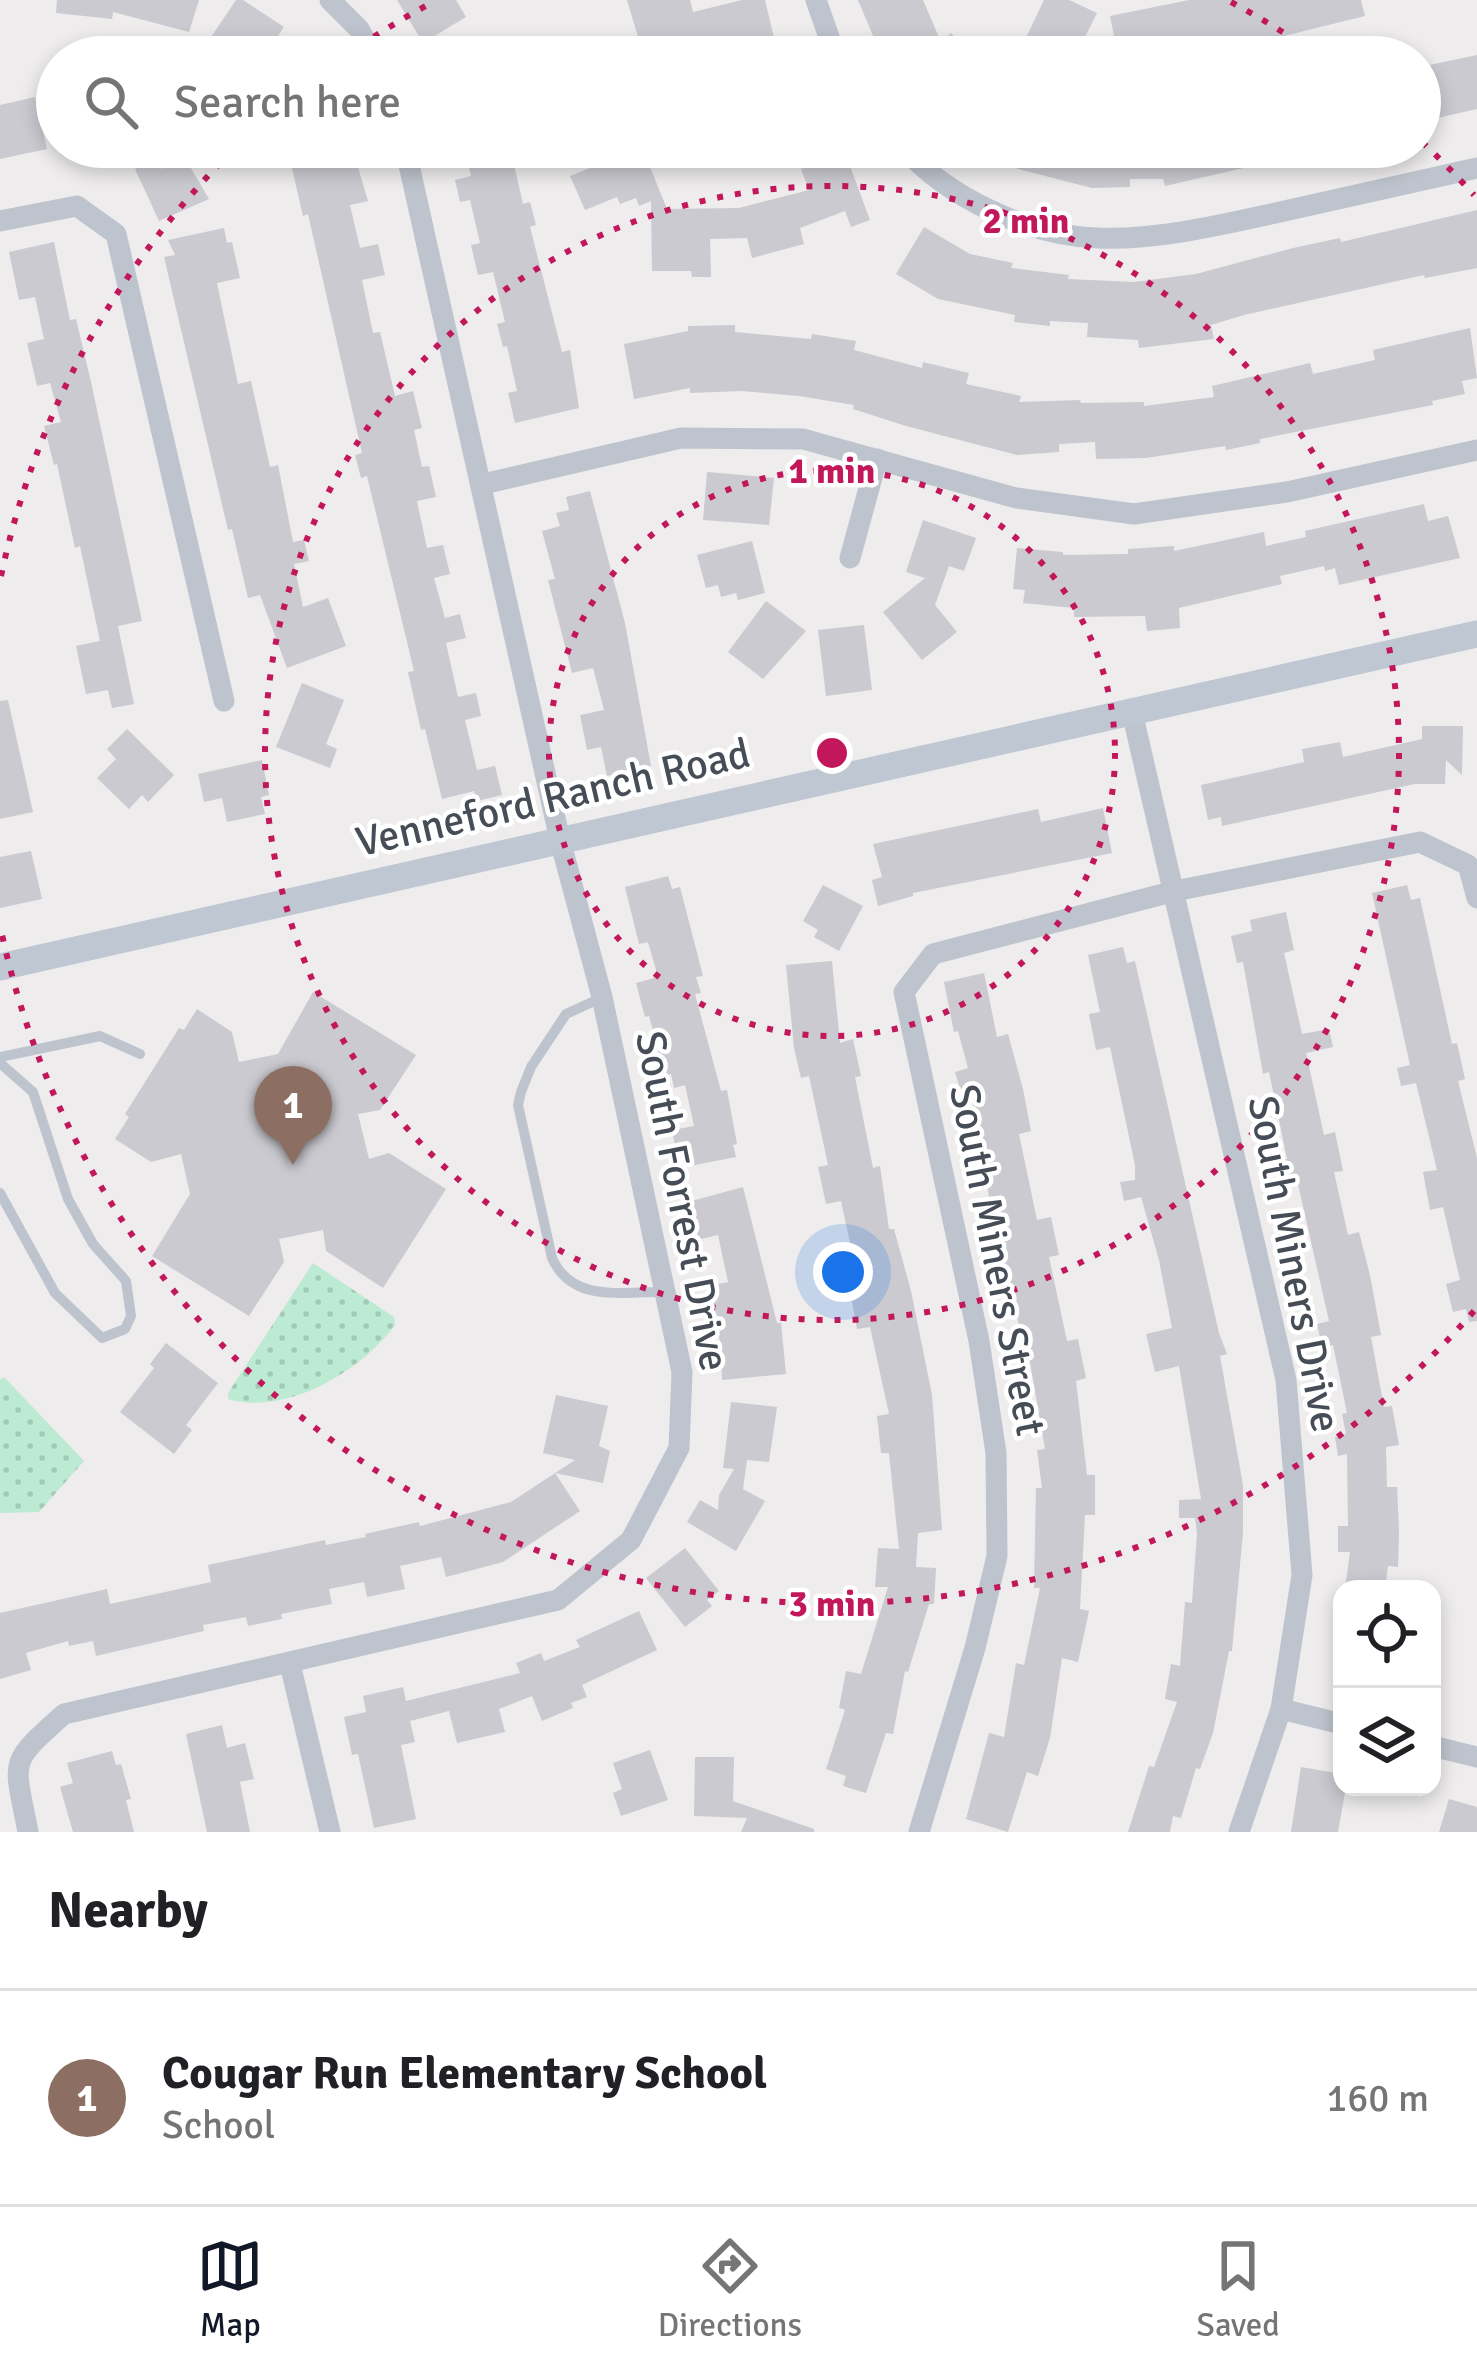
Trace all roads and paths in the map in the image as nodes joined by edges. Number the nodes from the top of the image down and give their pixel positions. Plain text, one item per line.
1 (330, 0) edge
2 (816, 0) edge
3 (363, 36) edge
4 (829, 36) edge
5 (410, 168) edge
6 (926, 168) edge
7 (1477, 168) edge
8 (0, 221) edge
9 (1476, 452) edge
10 (877, 459) junction
11 (482, 484) junction
12 (850, 558) dead end
13 (1477, 634) edge
14 (224, 701) dead end
15 (1132, 712) junction
16 (560, 839) junction
17 (1175, 891) junction
18 (1477, 898) edge
19 (0, 967) edge
20 (602, 997) junction
21 (140, 1054) dead end
22 (0, 1060) edge
23 (0, 1193) edge
24 (665, 1292) junction
25 (290, 1664) junction
26 (1281, 1709) junction
27 (1333, 1722) edge
28 (1441, 1748) edge
29 (1477, 1757) edge
30 (28, 1832) edge
31 (330, 1832) edge
32 (920, 1832) edge
33 (1239, 1832) edge

1 - 3 street
2 - 4 street
5 - 11 street, South Forrest Drive
6 - 7 street
8 - 14 street
9 - 10 street
10 - 11 street
10 - 12 street
11 - 16 street, South Forrest Drive
13 - 15 street, Venneford Ranch Road
15 - 16 street, Venneford Ranch Road
15 - 17 street, South Miners Drive
16 - 19 street, Venneford Ranch Road
16 - 20 street, South Forrest Drive
17 - 18 street, South Miners Street
17 - 26 street, South Miners Drive
17 - 32 street, South Miners Street
20 - 24 street, South Forrest Drive
20 - 24 lane
21 - 22 lane
22 - 23 lane
24 - 25 street, South Forrest Drive
25 - 30 street, South Forrest Drive
25 - 31 street
26 - 27 street
26 - 33 street, South Miners Drive
28 - 29 street

